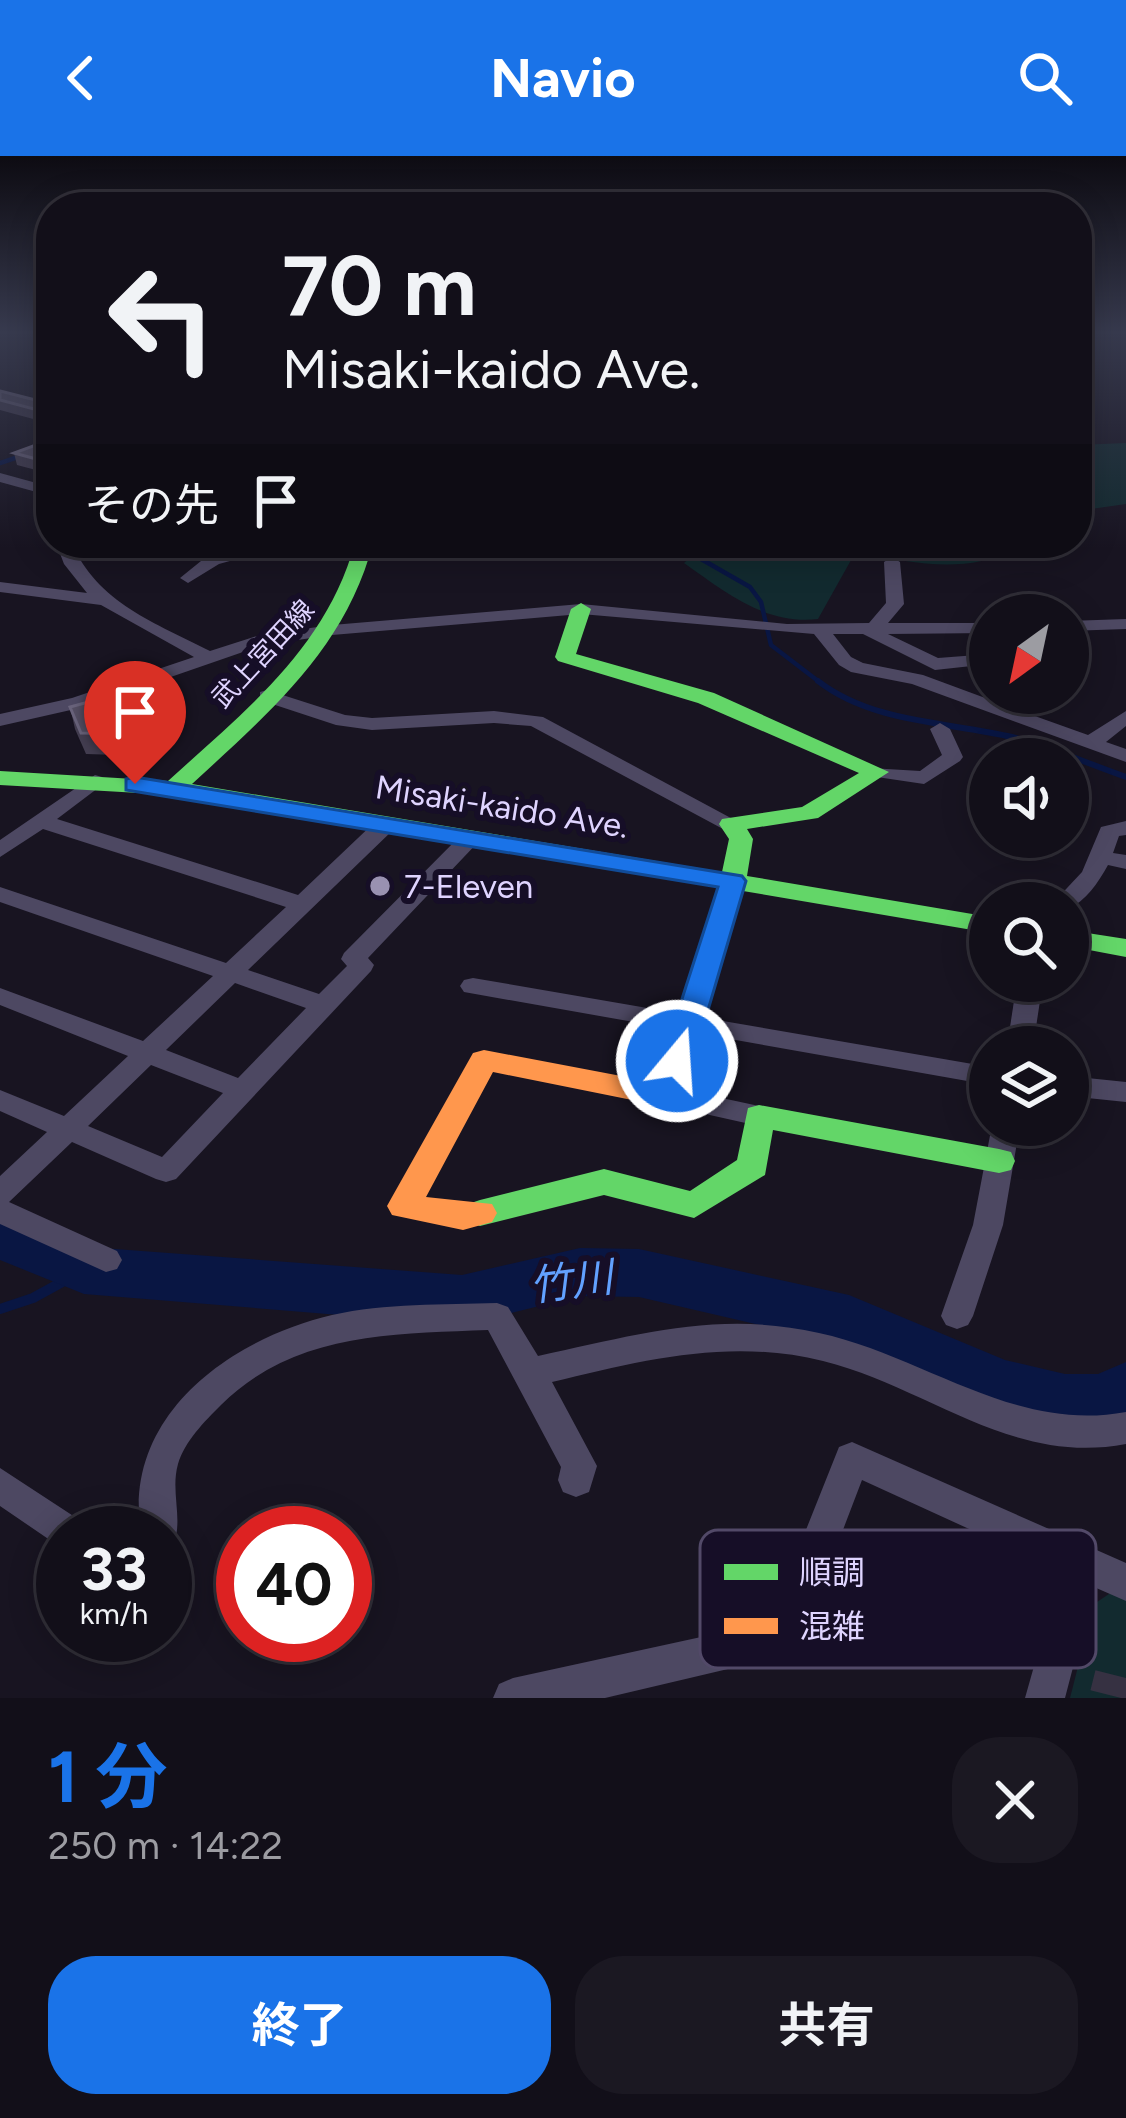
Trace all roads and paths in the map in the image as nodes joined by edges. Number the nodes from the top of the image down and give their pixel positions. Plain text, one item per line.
1 (0, 477) edge
2 (36, 488) edge
3 (67, 558) edge
4 (207, 558) edge
5 (225, 558) edge
6 (364, 558) edge
7 (213, 561) junction
8 (892, 562) dead end
9 (188, 578) dead end
10 (0, 587) edge
11 (104, 600) junction
12 (581, 609) junction
13 (1126, 624) edge
14 (1089, 625) edge
15 (969, 629) edge
16 (332, 630) junction
17 (821, 631) junction
18 (871, 632) junction
19 (205, 656) junction
20 (969, 661) edge
21 (267, 696) junction
22 (1021, 714) edge
23 (1018, 716) junction
24 (1126, 717) edge
25 (0, 719) edge
26 (940, 728) dead end
27 (1091, 742) junction
28 (1126, 756) edge
29 (877, 772) junction
30 (0, 778) edge
31 (95, 781) junction
32 (174, 788) junction
33 (40, 821) junction
34 (386, 824) junction
35 (731, 824) junction
36 (1126, 828) edge
37 (471, 838) junction
38 (0, 850) edge
39 (1114, 860) edge
40 (733, 881) junction
41 (1089, 884) edge
42 (0, 894) edge
43 (302, 904) junction
44 (969, 921) edge
45 (1089, 942) edge
46 (1126, 948) edge
47 (230, 974) junction
48 (473, 986) dead end
49 (0, 996) edge
50 (324, 1004) junction
51 (689, 1026) junction
52 (147, 1053) junction
53 (969, 1073) edge
54 (1089, 1088) edge
55 (242, 1090) junction
56 (1126, 1092) edge
57 (666, 1096) junction
58 (0, 1100) edge
59 (759, 1116) junction
60 (68, 1130) junction
61 (1002, 1146) edge
62 (999, 1161) junction
63 (0, 1194) edge
64 (0, 1211) edge
65 (106, 1260) dead end
66 (957, 1316) dead end
67 (530, 1372) junction
68 (1126, 1428) edge
69 (576, 1480) dead end
70 (0, 1485) edge
71 (157, 1506) edge
72 (36, 1510) edge
73 (824, 1530) edge
74 (1011, 1530) edge
75 (1096, 1568) edge
76 (1126, 1582) edge
77 (700, 1662) edge
78 (1053, 1668) edge
79 (614, 1687) edge
80 (513, 1698) edge
81 (1045, 1698) edge

1 - 2 street
3 - 11 street
4 - 7 street
5 - 7 street
6 - 16 street, 武上宮田線
7 - 9 street
8 - 18 street
10 - 11 street
11 - 19 street
12 - 16 street
12 - 17 street
12 - 29 street
13 - 14 street
15 - 18 street
16 - 19 street
16 - 21 street, 武上宮田線
17 - 18 street
17 - 23 street
18 - 20 street
19 - 25 street
21 - 32 street, 武上宮田線
21 - 35 street
22 - 23 street
23 - 27 street
24 - 27 street
26 - 29 street
27 - 28 street
29 - 35 street
30 - 31 street, Misaki-kaido Ave.
31 - 32 street, Misaki-kaido Ave.
31 - 33 street
32 - 34 street, Misaki-kaido Ave.
33 - 38 street
33 - 43 street
34 - 37 street, Misaki-kaido Ave.
34 - 43 street
35 - 40 street
36 - 39 street
37 - 40 street, Misaki-kaido Ave.
37 - 50 street
39 - 41 street
40 - 44 street, Misaki-kaido Ave.
40 - 51 street
42 - 47 street
43 - 47 street
45 - 46 street
47 - 50 street
47 - 52 street
48 - 51 street
49 - 52 street
50 - 55 street
51 - 53 street
51 - 57 street
52 - 55 street
52 - 60 street
54 - 56 street
55 - 60 street
57 - 59 street
57 - 59 street
58 - 60 street
59 - 62 street
60 - 63 street
61 - 62 street
62 - 66 street
64 - 65 street
67 - 68 street
67 - 69 street
67 - 71 street
70 - 72 street
73 - 74 street
75 - 76 street
77 - 79 street
78 - 81 street
79 - 80 street

